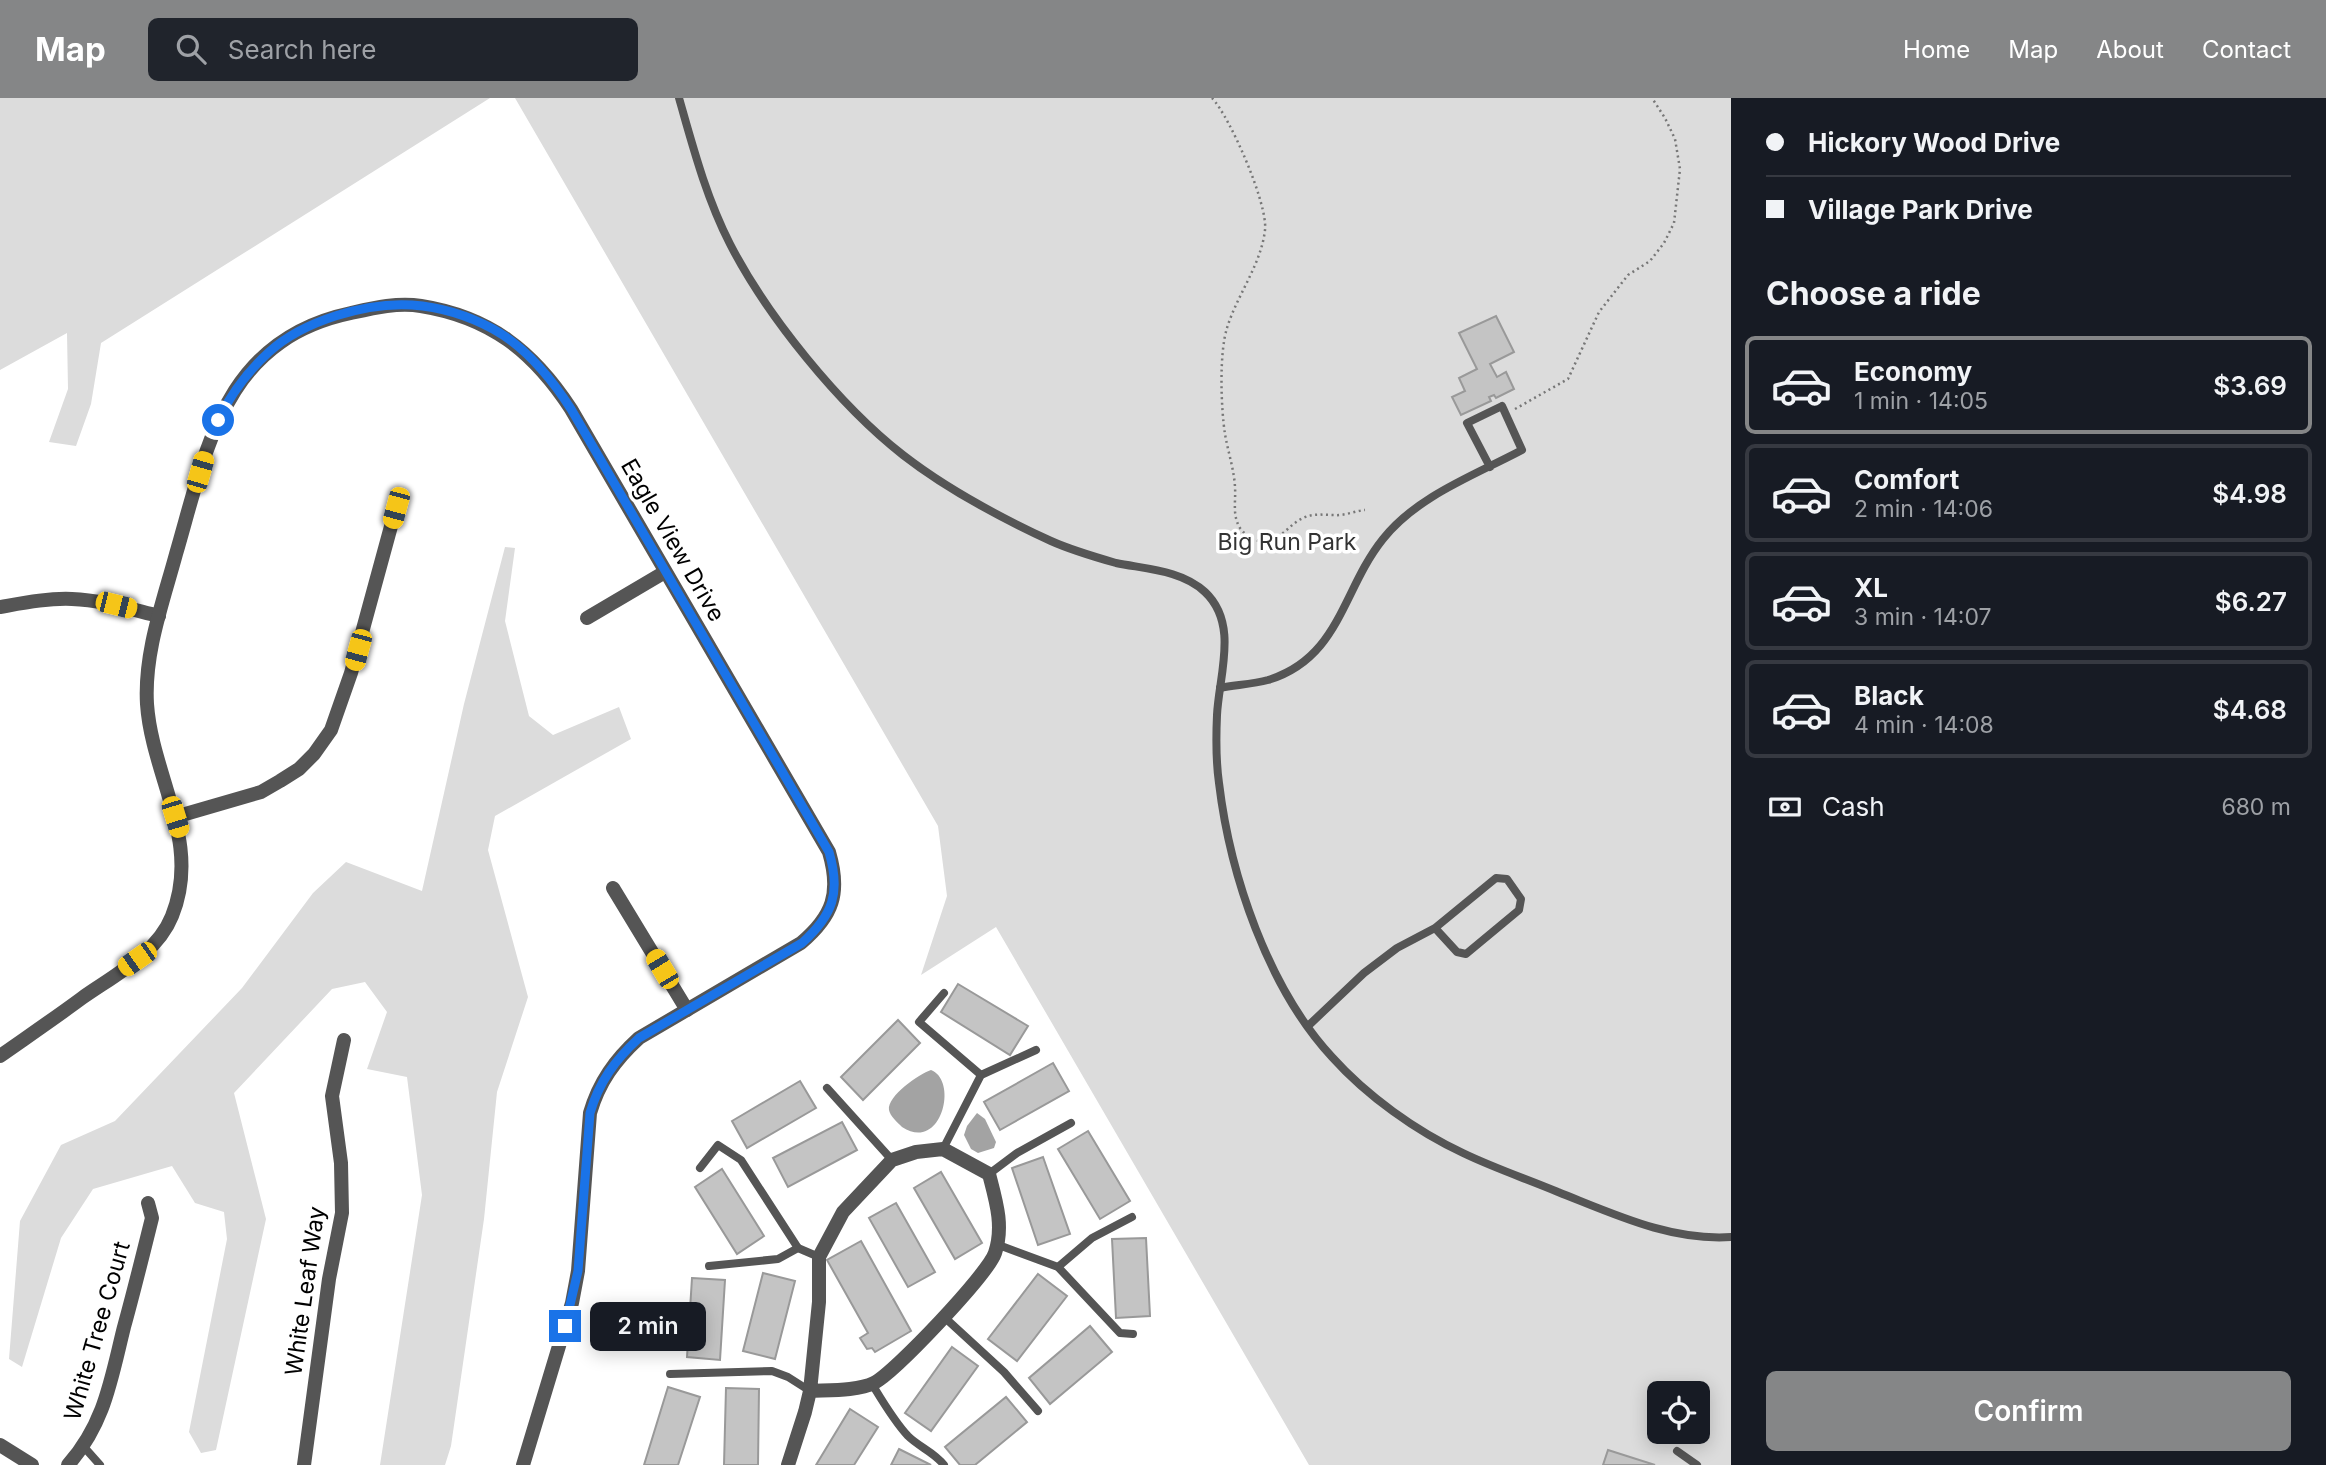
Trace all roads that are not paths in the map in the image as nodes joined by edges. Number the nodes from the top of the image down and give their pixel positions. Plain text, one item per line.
1 (678, 98) edge
2 (1490, 467) junction
3 (396, 508) dead end
4 (665, 572) junction
5 (0, 607) edge
6 (159, 616) junction
7 (587, 618) dead end
8 (1220, 688) junction
9 (175, 817) junction
10 (613, 888) dead end
11 (1435, 928) junction
12 (944, 993) dead end
13 (687, 1010) junction
14 (1308, 1026) junction
15 (344, 1040) dead end
16 (1036, 1050) dead end
17 (0, 1056) edge
18 (981, 1075) junction
19 (827, 1088) dead end
20 (1071, 1123) dead end
21 (943, 1149) junction
22 (892, 1160) junction
23 (700, 1168) dead end
24 (989, 1174) junction
25 (148, 1203) dead end
26 (1132, 1217) dead end
27 (1731, 1237) edge
28 (996, 1244) junction
29 (798, 1248) junction
30 (819, 1257) junction
31 (709, 1266) dead end
32 (1058, 1267) junction
33 (943, 1317) junction
34 (1133, 1334) dead end
35 (670, 1374) dead end
36 (872, 1384) junction
37 (810, 1391) junction
38 (1038, 1411) dead end
39 (0, 1445) edge
40 (84, 1447) junction
41 (1676, 1451) dead end
42 (32, 1465) edge
43 (68, 1465) edge
44 (100, 1465) edge
45 (304, 1465) edge
46 (523, 1465) edge
47 (788, 1465) edge
48 (944, 1465) edge
49 (1698, 1465) edge

1 - 8 lane
2 - 2 lane
2 - 8 lane
3 - 9 street
4 - 6 street, Eagle View Drive
4 - 7 street
4 - 13 street, Eagle View Drive
5 - 6 street
6 - 9 street, Eagle View Drive
8 - 14 lane
9 - 17 street, Eagle View Drive
10 - 13 street
11 - 11 lane
11 - 14 lane
12 - 18 lane
13 - 46 street
14 - 27 lane
15 - 45 street, White Leaf Way
16 - 18 lane
18 - 21 lane
19 - 22 lane
20 - 24 lane
21 - 22 street
21 - 24 street
22 - 30 street
23 - 29 lane
24 - 28 street
25 - 40 street, White Tree Court
26 - 32 lane
28 - 32 lane
28 - 33 street
29 - 30 lane
29 - 31 lane
30 - 37 street
32 - 34 lane
33 - 36 street
33 - 38 lane
35 - 37 lane
36 - 37 street
36 - 48 lane
37 - 47 street
39 - 42 street
40 - 43 street, White Tree Court
40 - 44 lane
41 - 49 lane

